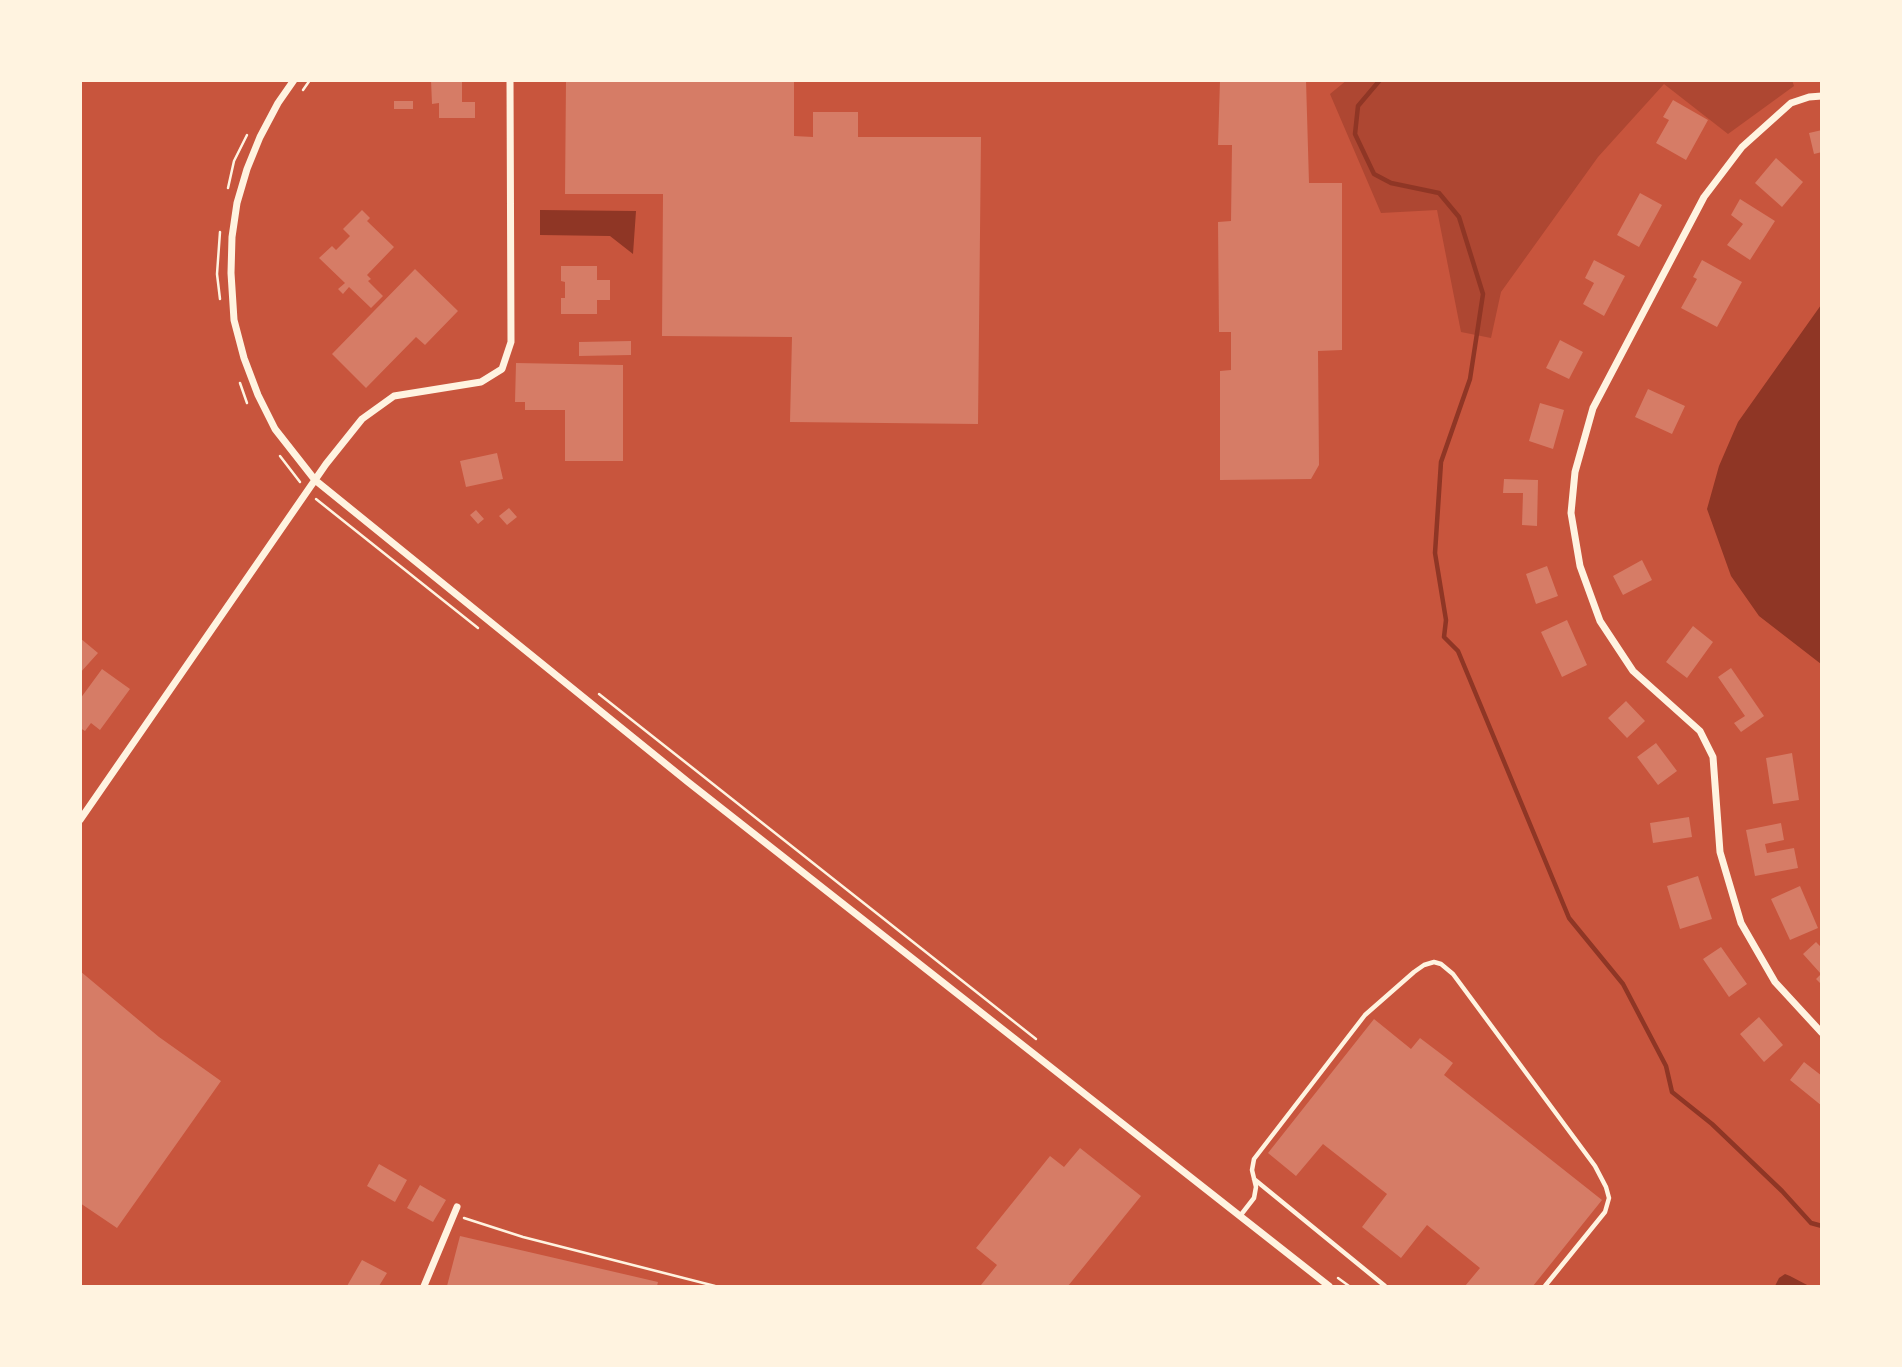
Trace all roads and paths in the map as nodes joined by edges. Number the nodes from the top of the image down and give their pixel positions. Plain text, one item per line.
1 (294, 80) edge
2 (310, 80) edge
3 (510, 80) edge
4 (303, 90) dead end
5 (1822, 96) edge
6 (315, 480) junction
7 (599, 693) dead end
8 (80, 820) edge
9 (1822, 1033) edge
10 (1043, 1044) dead end
11 (1253, 1179) junction
12 (455, 1211) joint
13 (1240, 1216) junction
14 (1329, 1271) dead end
15 (424, 1286) edge
16 (715, 1286) edge
17 (1329, 1286) edge
18 (1349, 1286) edge
19 (1385, 1286) edge
20 (1545, 1286) edge

1 - 6 street
2 - 4 path
3 - 6 street
5 - 9 street
6 - 8 street
6 - 13 street
7 - 10 path
11 - 13 lane
11 - 19 lane
11 - 20 lane
12 - 15 street
12 - 16 path
13 - 17 street
14 - 18 path

